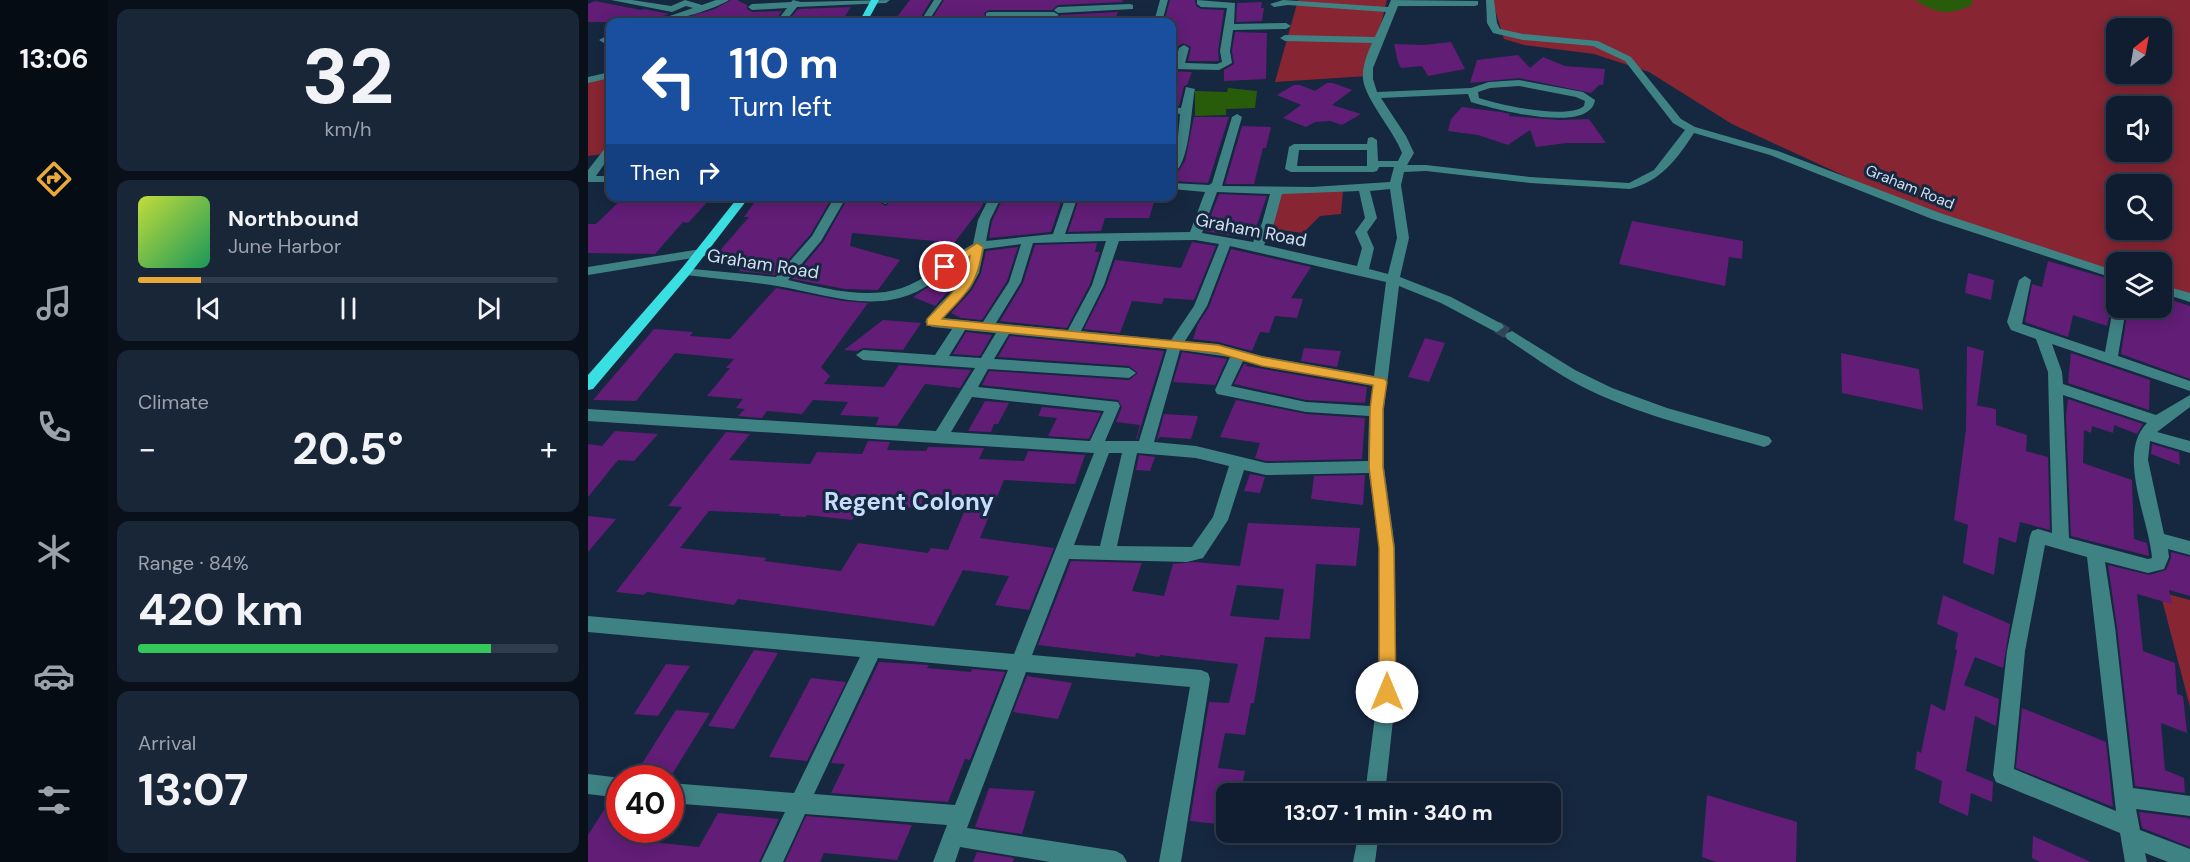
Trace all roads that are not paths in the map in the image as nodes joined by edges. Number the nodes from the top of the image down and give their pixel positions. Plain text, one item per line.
1 (615, 0) edge
2 (725, 0) edge
3 (874, 0) edge
4 (886, 0) edge
5 (938, 0) edge
6 (1164, 0) edge
7 (1201, 0) edge
8 (1490, 0) edge
9 (1288, 1) edge
10 (796, 3) edge
11 (1475, 3) dead end
12 (1274, 4) dead end
13 (1393, 4) edge
14 (752, 7) dead end
15 (1130, 7) edge
16 (705, 8) junction
17 (1055, 12) edge
18 (988, 16) edge
19 (671, 18) edge
20 (784, 18) edge
21 (864, 18) edge
22 (927, 18) edge
23 (1160, 18) edge
24 (1286, 26) dead end
25 (1229, 27) junction
26 (1285, 38) dead end
27 (1377, 40) junction
28 (1184, 48) dead end
29 (1176, 64) edge
30 (1176, 66) edge
31 (606, 76) edge
32 (588, 80) edge
33 (1190, 89) dead end
34 (1472, 91) junction
35 (1376, 94) junction
36 (1176, 110) edge
37 (1185, 111) junction
38 (1237, 117) dead end
39 (1691, 129) junction
40 (1177, 148) edge
41 (606, 154) edge
42 (1371, 164) junction
43 (1401, 166) junction
44 (588, 178) edge
45 (606, 180) edge
46 (1395, 185) junction
47 (1176, 186) edge
48 (1364, 188) junction
49 (1212, 189) junction
50 (1277, 189) junction
51 (741, 201) edge
52 (838, 201) edge
53 (994, 201) edge
54 (1070, 201) edge
55 (1114, 237) junction
56 (1196, 237) junction
57 (1058, 238) junction
58 (1028, 241) junction
59 (1226, 241) junction
60 (1257, 246) junction
61 (977, 247) junction
62 (701, 253) junction
63 (588, 271) edge
64 (686, 271) junction
65 (1362, 272) junction
66 (2106, 272) edge
67 (1393, 279) junction
68 (2025, 279) dead end
69 (780, 282) junction
70 (2172, 292) edge
71 (2190, 298) edge
72 (2118, 318) edge
73 (961, 326) junction
74 (1497, 327) tunnel mouth
75 (986, 328) junction
76 (1005, 329) junction
77 (1072, 335) junction
78 (1512, 336) tunnel mouth
79 (2043, 338) junction
80 (1175, 345) junction
81 (863, 355) dead end
82 (1238, 356) junction
83 (939, 360) junction
84 (2110, 360) junction
85 (984, 363) junction
86 (1129, 374) dead end
87 (1380, 382) junction
88 (588, 385) edge
89 (2190, 386) edge
90 (2056, 387) junction
91 (967, 391) junction
92 (2190, 400) edge
93 (1370, 411) dead end
94 (588, 415) edge
95 (2158, 421) junction
96 (2145, 434) junction
97 (939, 437) junction
98 (1764, 441) dead end
99 (1100, 447) junction
100 (1138, 447) junction
101 (2190, 447) edge
102 (1238, 463) junction
103 (1376, 467) junction
104 (2157, 539) junction
105 (2061, 543) junction
106 (2190, 548) edge
107 (1064, 552) junction
108 (2095, 552) junction
109 (1107, 553) junction
110 (588, 624) edge
111 (873, 649) junction
112 (1022, 663) junction
113 (1376, 783) edge
114 (588, 784) edge
115 (606, 786) edge
116 (684, 794) edge
117 (2124, 797) junction
118 (800, 805) junction
119 (2190, 806) edge
120 (956, 826) junction
121 (2130, 831) junction
122 (1367, 843) edge
123 (2190, 860) edge
124 (772, 862) edge
125 (944, 862) edge
126 (1116, 862) edge
127 (1170, 862) edge
128 (1364, 862) edge
129 (2136, 862) edge

1 - 16 street
2 - 16 street
3 - 4 street
3 - 10 street
3 - 21 main road
5 - 22 street
6 - 23 street
7 - 25 street
8 - 39 street, Graham Road
9 - 12 street
9 - 13 street
10 - 14 street
10 - 20 street
11 - 13 street
13 - 27 street
15 - 17 street
16 - 19 street
17 - 18 street
24 - 25 street
25 - 30 street
26 - 27 street
27 - 35 street
28 - 29 street
31 - 32 street
33 - 37 street
34 - 34 street
34 - 35 street
35 - 43 street
36 - 37 street
37 - 40 street
38 - 49 street
39 - 43 street
39 - 66 street, Graham Road
41 - 44 street
42 - 42 street
42 - 43 street
43 - 46 street
44 - 45 street
46 - 48 street
46 - 67 street
47 - 49 street
48 - 50 street
48 - 65 street
49 - 50 street
49 - 56 street
50 - 60 street
51 - 62 main road
52 - 69 street
53 - 61 street
54 - 57 street
55 - 56 street, Graham Road
55 - 57 street, Graham Road
55 - 77 street
56 - 59 street, Graham Road
57 - 58 street, Graham Road
58 - 61 street, Graham Road
58 - 75 street
59 - 60 street, Graham Road
59 - 80 street
60 - 65 street, Graham Road
61 - 69 street, Graham Road
61 - 73 street
62 - 63 street
62 - 64 main road
64 - 69 street, Graham Road
64 - 88 main road
65 - 67 street, Graham Road
67 - 74 street, Graham Road
67 - 87 street
68 - 79 street
70 - 71 street
72 - 84 street
73 - 75 street
73 - 83 street
75 - 76 street
76 - 77 street
76 - 85 street
77 - 80 street
78 - 98 street
79 - 84 street
79 - 90 street
80 - 82 street
80 - 100 street
81 - 83 street
82 - 87 street
82 - 93 street
83 - 85 street
84 - 89 street
85 - 86 street
85 - 91 street
87 - 103 street
90 - 95 street
90 - 105 street
91 - 97 street
91 - 99 street
92 - 95 street
94 - 97 street
95 - 96 street
96 - 101 street
96 - 104 street
97 - 99 street
99 - 100 street
99 - 107 street
100 - 102 street
100 - 109 street
102 - 103 street
102 - 109 street
103 - 113 street
104 - 106 street
104 - 108 street
105 - 108 street
105 - 121 street
107 - 109 street
107 - 112 street
108 - 117 street
110 - 111 street
111 - 112 street
111 - 118 street
112 - 120 street
112 - 127 street
114 - 115 street
116 - 118 street
117 - 119 street
117 - 121 street
118 - 120 street
118 - 124 street
120 - 125 street
120 - 126 street
121 - 123 street
121 - 129 street
122 - 128 street

